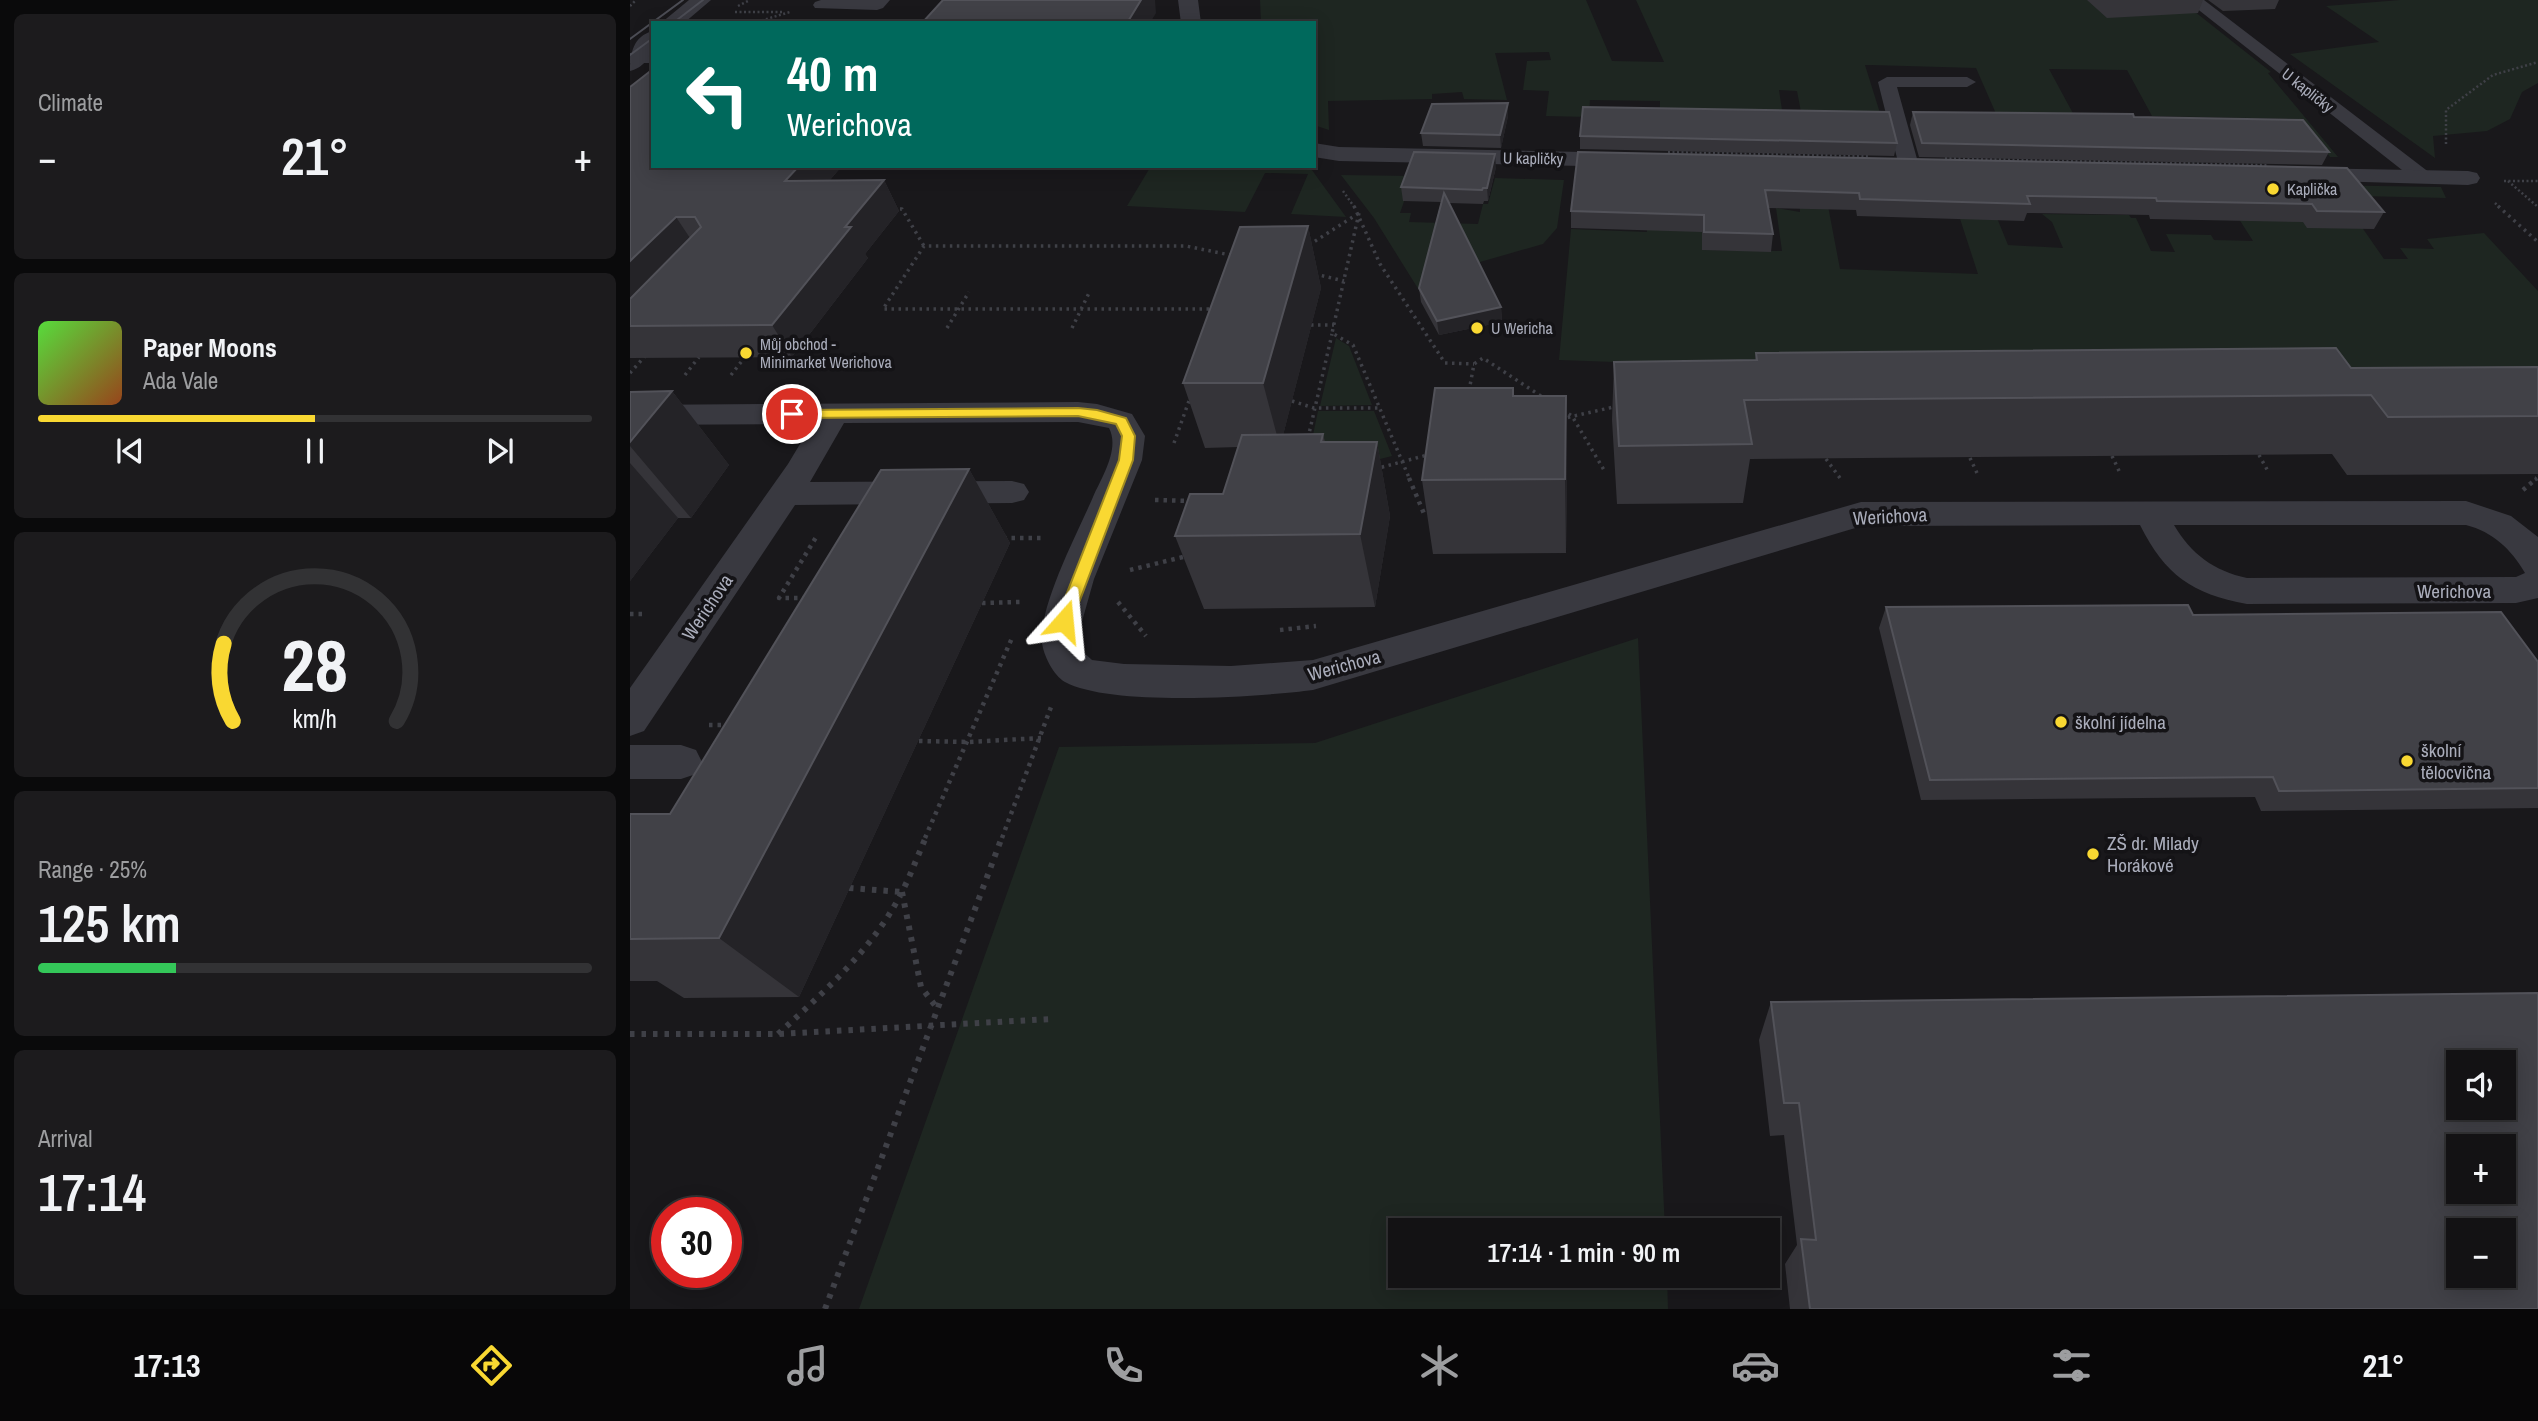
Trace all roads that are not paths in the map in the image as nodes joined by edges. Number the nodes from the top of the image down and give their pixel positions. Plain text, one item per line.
1 (676, 0) edge
2 (701, 0) edge
3 (827, 0) edge
4 (882, 0) edge
5 (1188, 0) edge
6 (2194, 0) edge
7 (656, 21) edge
8 (674, 21) edge
9 (1191, 21) edge
10 (651, 28) edge
11 (651, 39) edge
12 (636, 56) edge
13 (1967, 82) dead end
14 (1316, 150) edge
15 (1653, 161) edge
16 (1882, 166) edge
17 (1909, 166) junction
18 (1937, 167) edge
19 (2284, 174) edge
20 (2423, 177) junction
21 (2468, 178) dead end
22 (833, 414) junction
23 (630, 415) edge
24 (1012, 492) dead end
25 (784, 494) junction
26 (2151, 513) junction
27 (2538, 565) edge
28 (2538, 580) edge
29 (630, 720) edge
30 (630, 762) edge
31 (681, 762) dead end

1 - 7 street
2 - 8 street
3 - 4 lane
5 - 9 street
6 - 20 lane, U kapličky
10 - 12 street
11 - 12 street
13 - 17 lane
14 - 15 street, U kapličky
16 - 17 street
17 - 18 street
19 - 20 street
20 - 21 street
22 - 23 street, Werichova
22 - 25 street, Werichova
22 - 26 street, Werichova
24 - 25 street
25 - 29 street, Werichova
26 - 27 street, Werichova
26 - 28 street, Werichova
30 - 31 street

